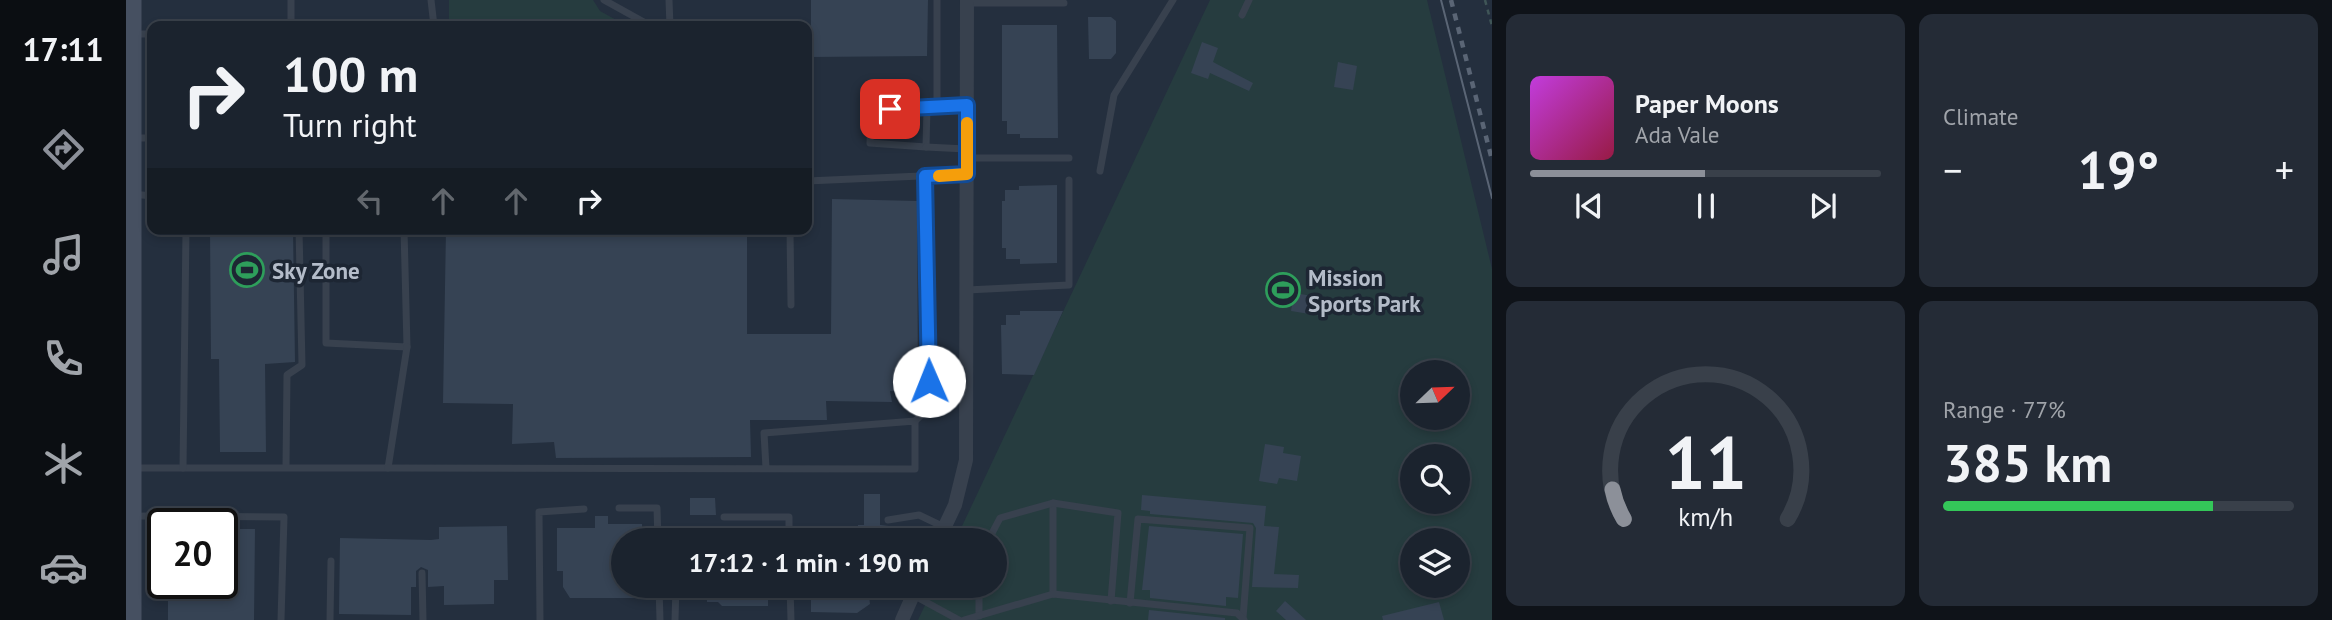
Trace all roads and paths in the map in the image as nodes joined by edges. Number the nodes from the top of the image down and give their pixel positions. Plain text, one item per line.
1 (132, 0) edge
2 (291, 0) edge
3 (431, 0) edge
4 (604, 0) edge
5 (669, 0) edge
6 (937, 0) edge
7 (1173, 0) edge
8 (1249, 0) edge
9 (1485, 0) edge
10 (967, 2) edge
11 (1064, 3) dead end
12 (1242, 15) dead end
13 (291, 21) edge
14 (433, 21) edge
15 (642, 21) edge
16 (670, 21) edge
17 (1492, 26) edge
18 (132, 34) junction
19 (147, 34) edge
20 (967, 105) junction
21 (937, 106) junction
22 (927, 107) junction
23 (132, 138) junction
24 (147, 138) edge
25 (926, 147) junction
26 (967, 153) junction
27 (1069, 158) dead end
28 (1100, 171) dead end
29 (967, 174) junction
30 (925, 176) junction
31 (1069, 180) dead end
32 (812, 181) edge
33 (132, 194) junction
34 (147, 196) edge
35 (186, 235) edge
36 (299, 235) edge
37 (327, 235) edge
38 (404, 235) edge
39 (790, 235) edge
40 (966, 290) junction
41 (791, 305) dead end
42 (407, 347) junction
43 (915, 421) junction
44 (286, 466) junction
45 (132, 468) junction
46 (183, 468) junction
47 (388, 468) junction
48 (766, 468) junction
49 (1053, 503) junction
50 (619, 508) dead end
51 (584, 509) dead end
52 (132, 516) junction
53 (724, 517) dead end
54 (888, 520) dead end
55 (945, 527) joint
56 (658, 528) edge
57 (789, 528) edge
58 (994, 528) edge
59 (331, 561) dead end
60 (422, 573) dead end
61 (1053, 594) junction
62 (659, 598) edge
63 (676, 598) edge
64 (790, 598) edge
65 (912, 598) edge
66 (919, 598) edge
67 (979, 598) edge
68 (1111, 601) junction
69 (1130, 603) junction
70 (979, 616) junction
71 (1244, 619) edge
72 (132, 620) edge
73 (281, 620) edge
74 (330, 620) edge
75 (423, 620) edge
76 (540, 620) edge
77 (660, 620) edge
78 (675, 620) edge
79 (790, 620) edge
80 (902, 620) edge
81 (959, 620) edge
82 (964, 620) edge

1 - 18 street
2 - 13 lane
3 - 14 lane
4 - 15 lane
5 - 16 lane
6 - 21 lane
7 - 28 lane
8 - 12 lane
9 - 17 path
10 - 11 lane
10 - 20 street
18 - 19 lane
18 - 23 street
20 - 21 lane
20 - 26 street
21 - 22 lane
22 - 25 lane
22 - 25 lane
23 - 24 lane
23 - 33 street
25 - 26 lane
26 - 27 lane
26 - 29 street
29 - 30 lane
29 - 40 street
30 - 32 lane
30 - 43 lane
31 - 40 lane
33 - 34 lane
33 - 45 street
35 - 46 lane
36 - 44 lane
37 - 42 lane
38 - 42 lane
39 - 41 lane
40 - 55 street
42 - 47 lane
43 - 48 lane
43 - 48 lane
44 - 46 lane
44 - 47 lane
45 - 46 lane
45 - 52 street
47 - 48 lane
49 - 58 lane
49 - 61 lane
49 - 68 lane
50 - 56 lane
51 - 76 lane
52 - 72 street
52 - 73 lane
53 - 57 lane
54 - 55 lane
59 - 74 lane
60 - 75 lane
61 - 68 lane
61 - 70 lane
62 - 77 lane
63 - 78 lane
64 - 79 lane
65 - 80 street
66 - 81 lane
67 - 70 lane
68 - 69 lane
69 - 71 lane
69 - 71 lane
70 - 82 lane

